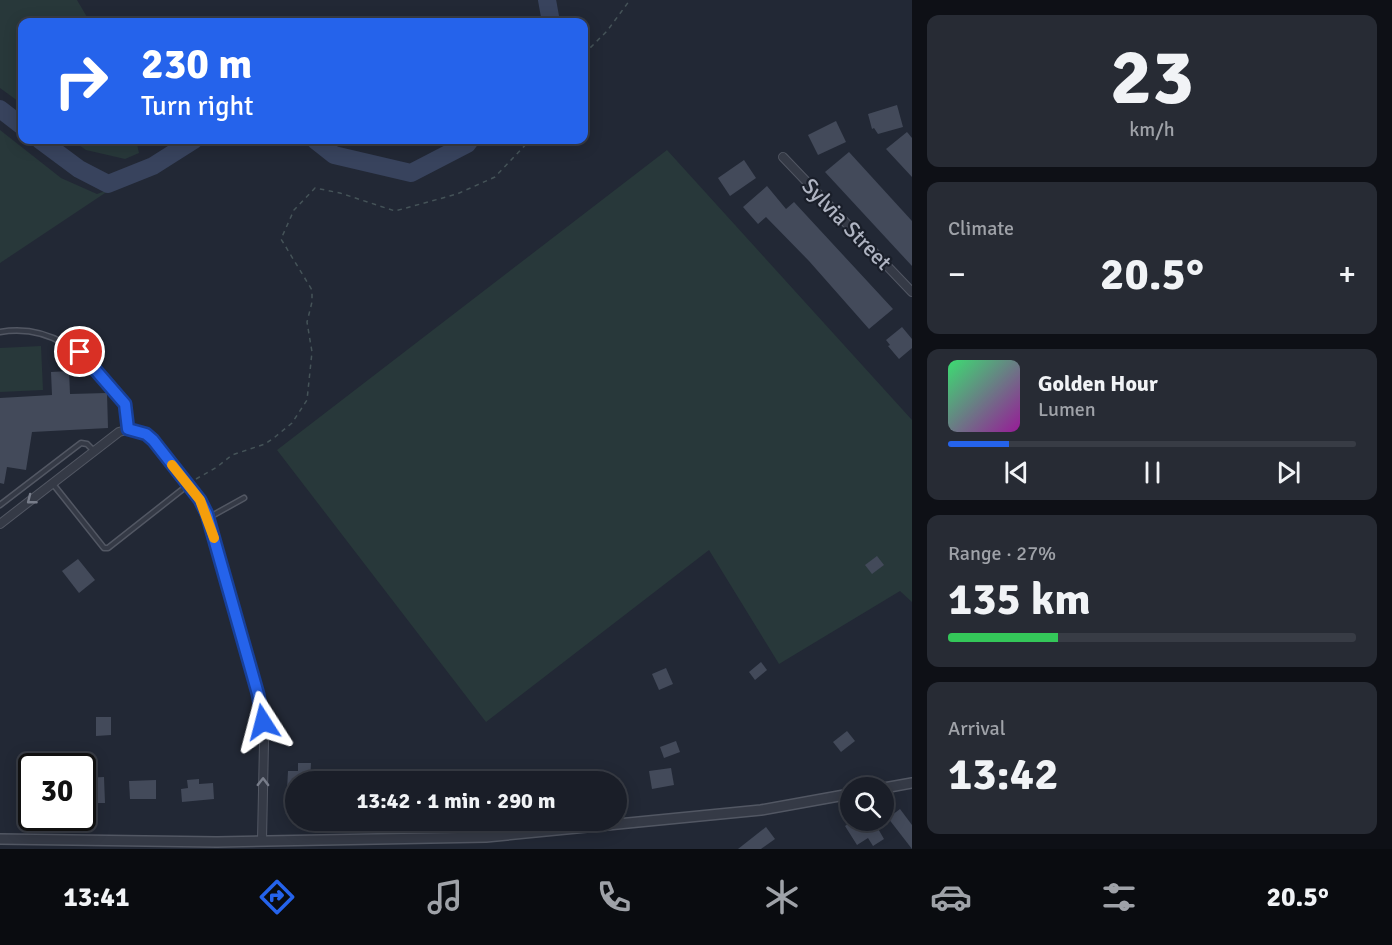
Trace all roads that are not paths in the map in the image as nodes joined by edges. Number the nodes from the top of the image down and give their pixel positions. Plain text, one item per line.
1 (783, 157) dead end
2 (912, 292) edge
3 (0, 332) edge
4 (128, 429) junction
5 (94, 451) junction
6 (52, 484) junction
7 (188, 485) junction
8 (244, 498) dead end
9 (0, 505) edge
10 (208, 518) junction
11 (0, 524) edge
12 (912, 783) edge
13 (894, 786) edge
14 (840, 796) edge
15 (460, 831) edge
16 (460, 838) junction
17 (0, 839) edge
18 (262, 840) junction
19 (292, 845) edge

1 - 2 street, Sylvia Street
3 - 4 lane
4 - 5 street
4 - 7 street
5 - 6 street
5 - 9 lane
6 - 7 lane
6 -> 11 street
7 - 10 street
8 - 10 lane
18 -> 10 street
12 - 13 street
14 - 16 street
15 - 16 lane
16 - 19 street
17 - 18 street
18 - 19 street

